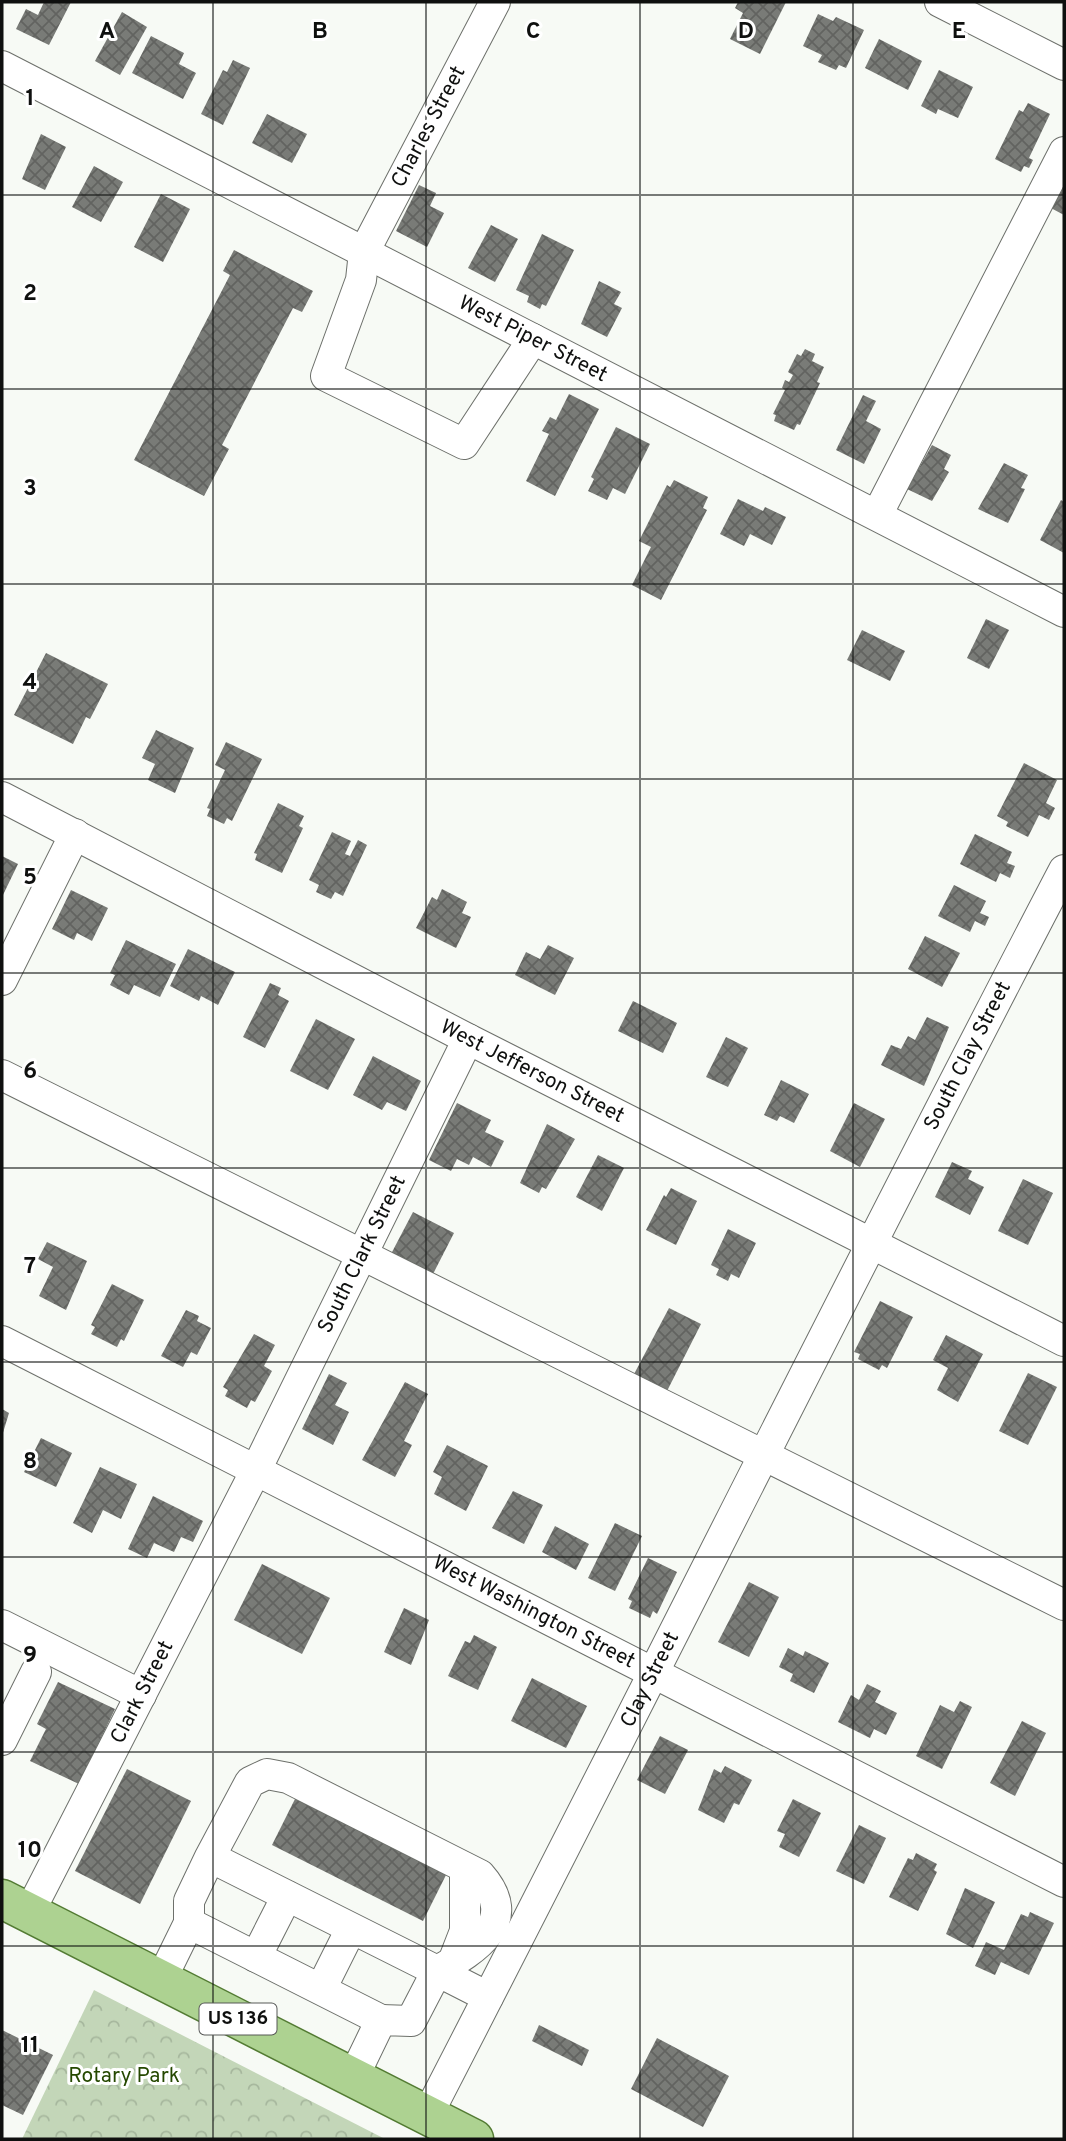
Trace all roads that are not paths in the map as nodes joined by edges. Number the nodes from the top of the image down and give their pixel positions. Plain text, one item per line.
1 (495, 2) edge
2 (940, 2) edge
3 (1064, 65) edge
4 (2, 66) edge
5 (1064, 152) edge
6 (364, 252) junction
7 (533, 339) junction
8 (877, 515) junction
9 (1064, 612) edge
10 (2, 797) edge
11 (75, 834) junction
12 (1064, 870) edge
13 (2, 980) edge
14 (468, 1039) junction
15 (2, 1075) edge
16 (870, 1241) junction
17 (360, 1257) junction
18 (2, 1341) edge
19 (1064, 1341) edge
20 (766, 1453) junction
21 (256, 1470) junction
22 (1064, 1605) edge
23 (2, 1625) edge
24 (36, 1672) dead end
25 (655, 1674) junction
26 (141, 1695) junction
27 (2, 1740) edge
28 (210, 1857) junction
29 (1064, 1882) edge
30 (287, 1896) junction
31 (15, 1906) edge
32 (189, 1923) junction
33 (351, 1928) junction
34 (256, 1957) junction
35 (445, 1967) junction
36 (161, 1980) junction
37 (321, 1989) junction
38 (488, 1997) junction
39 (381, 2020) junction
40 (353, 2078) junction
41 (427, 2116) junction
42 (474, 2139) edge

1 - 6 street, Charles Street
2 - 3 street
4 - 6 street, West Piper Street
5 - 8 street
6 - 7 street, West Piper Street
6 - 7 street, Charles Street
7 - 8 street, West Piper Street
8 - 9 street, West Piper Street
10 - 11 street, West Jefferson Street
11 - 13 street
11 - 14 street, West Jefferson Street
12 - 16 street, South Clay Street
14 - 16 street, West Jefferson Street
14 - 17 street, South Clark Street
15 - 17 street
16 - 19 street, West Jefferson Street
16 - 20 street, Clay Street
17 - 20 street
17 - 21 street, South Clark Street
18 - 21 street, West Washington Street
20 - 22 street
20 - 25 street, Clay Street
21 - 25 street, West Washington Street
21 - 26 street, Clark Street
23 - 26 street
24 - 27 street
25 - 29 street, West Washington Street
25 - 38 street, Clay Street
26 - 31 street, Clark Street
28 - 30 street
28 - 32 street
28 - 35 street
30 - 33 street
30 - 34 street
31 - 36 main road, US 136
32 - 34 street
32 - 36 street
33 - 35 street
33 - 37 street
34 - 37 street
35 - 38 street
35 - 39 street
36 - 40 main road, US 136
37 - 39 street
38 - 41 street, Clay Street
39 - 40 street
40 - 41 main road, US 136
41 - 42 main road, US 136

